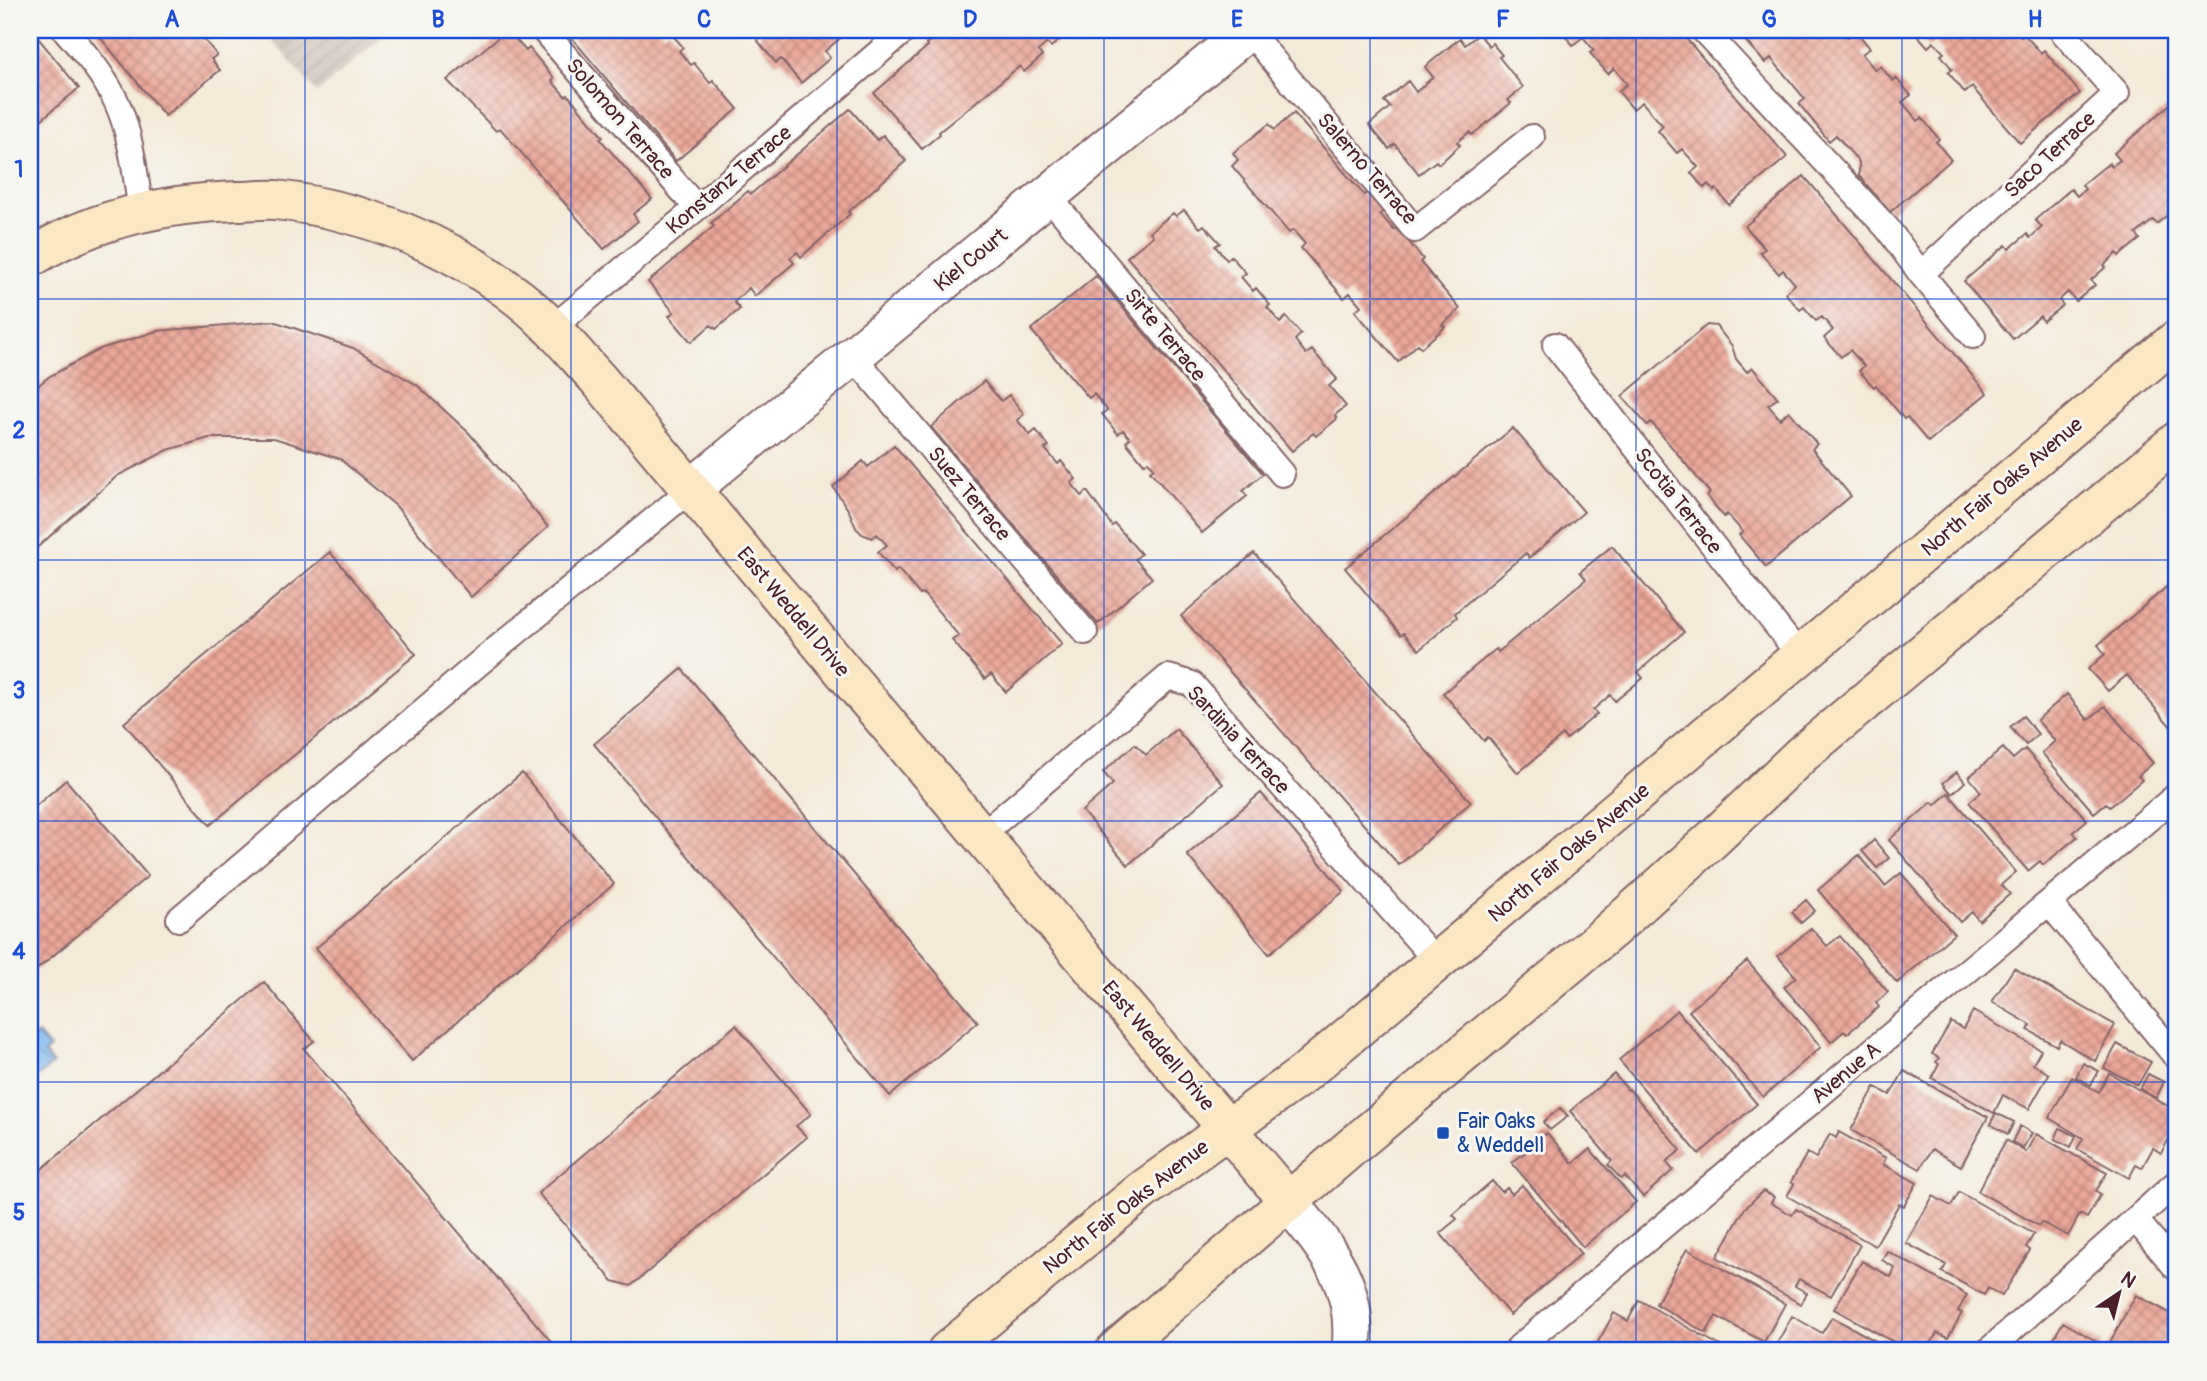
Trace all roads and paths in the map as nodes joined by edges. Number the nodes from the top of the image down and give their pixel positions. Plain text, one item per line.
1 (65, 30) edge
2 (543, 30) edge
3 (1249, 30) edge
4 (1703, 30) edge
5 (2061, 30) edge
6 (896, 33) edge
7 (1532, 137) dead end
8 (1049, 197) junction
9 (697, 208) junction
10 (141, 213) junction
11 (30, 258) edge
12 (1921, 274) junction
13 (552, 328) junction
14 (1973, 336) dead end
15 (2177, 339) edge
16 (1555, 345) dead end
17 (853, 356) junction
18 (2177, 441) edge
19 (1282, 474) dead end
20 (691, 489) junction
21 (1085, 632) dead end
22 (1801, 657) junction
23 (2177, 795) edge
24 (980, 836) junction
25 (2049, 903) junction
26 (179, 919) dead end
27 (1438, 963) junction
28 (2177, 1058) edge
29 (1228, 1129) junction
30 (2177, 1182) edge
31 (1289, 1202) junction
32 (2136, 1220) junction
33 (2177, 1269) edge
34 (947, 1351) edge
35 (1115, 1351) edge
36 (1351, 1351) edge
37 (1517, 1351) edge
38 (1988, 1351) edge

1 - 10 lane
2 - 9 lane, Solomon Terrace
3 - 7 lane, Salerno Terrace
3 - 8 street, Kiel Court
4 - 12 lane
5 - 12 lane, Saco Terrace
6 - 9 lane, Konstanz Terrace
8 - 17 street, Kiel Court
8 - 19 lane, Sirte Terrace
9 - 13 lane, Konstanz Terrace
10 - 11 main road, East Weddell Drive
10 - 13 main road, East Weddell Drive
12 - 14 lane
13 - 20 main road, East Weddell Drive
15 - 22 main road, North Fair Oaks Avenue
16 - 22 lane, Scotia Terrace
17 - 20 street, Kiel Court
17 - 21 lane, Suez Terrace
18 - 31 main road
20 - 24 main road, East Weddell Drive
20 - 26 lane
22 - 27 main road, North Fair Oaks Avenue
23 - 25 lane, Avenue A
24 - 27 lane, Sardinia Terrace
24 - 29 main road, East Weddell Drive
25 - 28 lane
25 - 37 lane, Avenue A
27 - 29 main road, North Fair Oaks Avenue
29 - 31 main road, East Weddell Drive
29 - 34 main road, North Fair Oaks Avenue
30 - 32 lane
31 - 35 main road
31 - 36 street, East Weddell Drive
32 - 33 lane
32 - 38 lane

